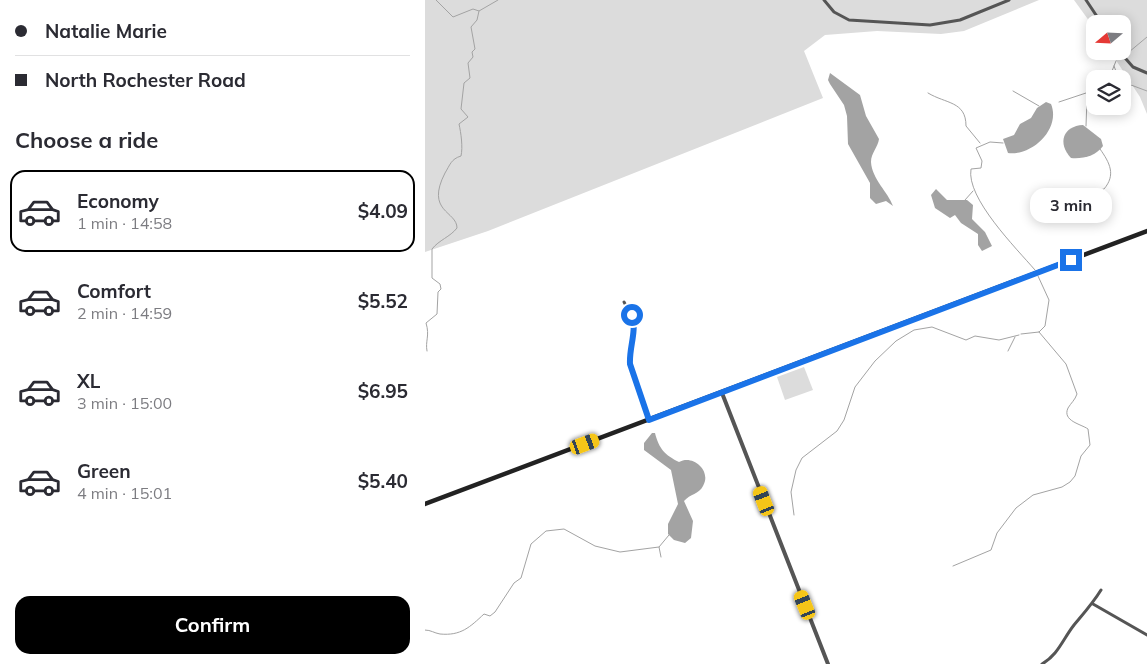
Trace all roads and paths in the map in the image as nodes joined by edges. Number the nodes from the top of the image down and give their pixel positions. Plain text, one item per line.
1 (824, 0) edge
2 (1009, 0) edge
3 (1087, 0) edge
4 (1096, 15) edge
5 (1127, 60) edge
6 (1147, 73) edge
7 (1147, 232) edge
8 (624, 302) dead end
9 (722, 393) junction
10 (649, 420) junction
11 (425, 504) edge
12 (1101, 590) dead end
13 (1093, 604) junction
14 (1147, 635) edge
15 (828, 664) edge
16 (1042, 664) edge

1 - 2 street
3 - 4 street
5 - 6 street
7 - 9 main road
8 - 10 street
9 - 10 main road
9 - 15 street
10 - 11 main road
12 - 13 street
13 - 14 street
13 - 16 street

